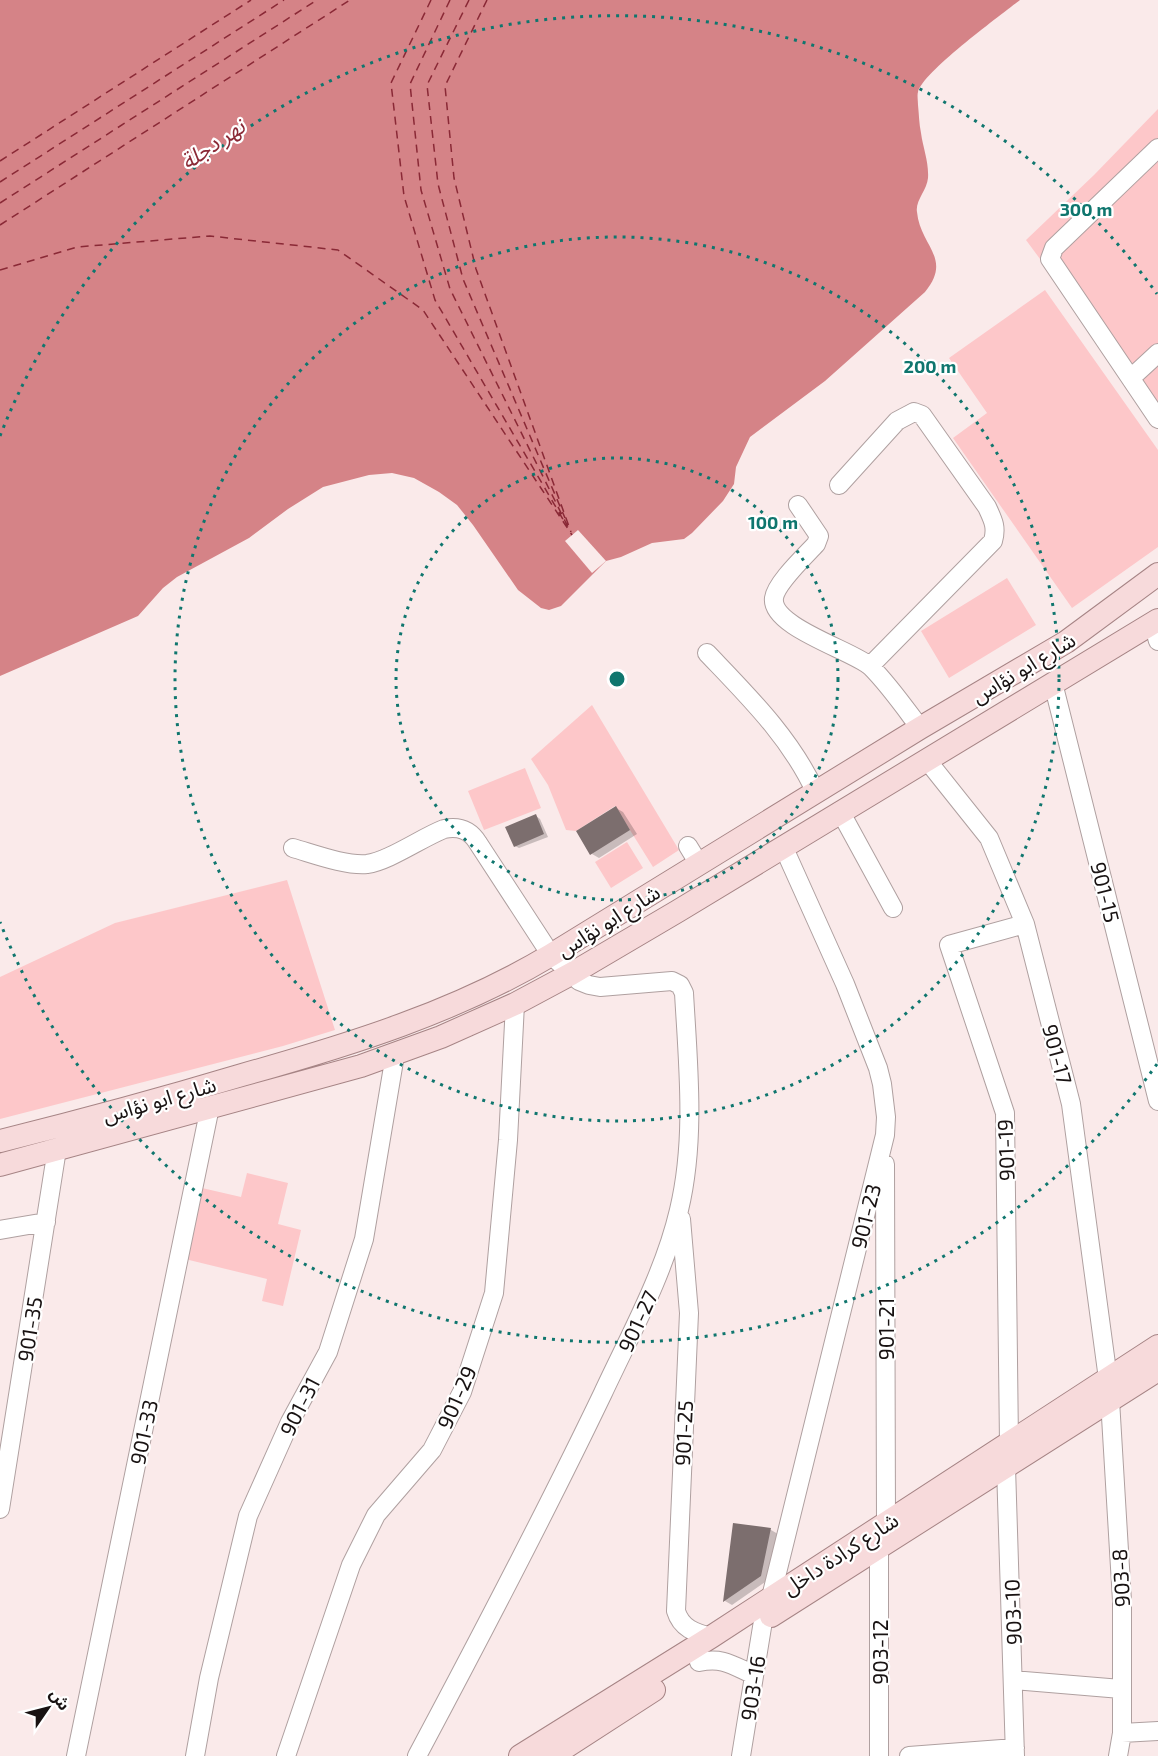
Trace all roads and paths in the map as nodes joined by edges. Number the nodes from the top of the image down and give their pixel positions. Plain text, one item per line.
1 (1158, 148) edge
2 (1158, 353) edge
3 (1131, 378) junction
4 (1158, 419) edge
5 (839, 485) dead end
6 (798, 505) dead end
7 (1158, 574) edge
8 (1156, 628) edge
9 (707, 653) dead end
10 (870, 666) junction
11 (1053, 683) junction
12 (920, 728) junction
13 (926, 759) junction
14 (816, 793) junction
15 (840, 812) junction
16 (783, 846) junction
17 (293, 848) dead end
18 (893, 908) dead end
19 (1024, 924) junction
20 (551, 955) junction
21 (571, 975) junction
22 (515, 1004) junction
23 (395, 1054) junction
24 (1158, 1101) edge
25 (210, 1107) junction
26 (885, 1135) junction
27 (0, 1141) edge
28 (57, 1149) junction
29 (0, 1165) edge
30 (680, 1208) junction
31 (46, 1222) junction
32 (0, 1230) edge
33 (1158, 1346) edge
34 (1158, 1370) edge
35 (1109, 1389) junction
36 (1009, 1443) junction
37 (1006, 1467) junction
38 (0, 1509) edge
39 (886, 1523) junction
40 (879, 1548) junction
41 (771, 1597) junction
42 (763, 1621) junction
43 (711, 1637) junction
44 (699, 1662) junction
45 (754, 1675) junction
46 (1014, 1680) junction
47 (1121, 1689) junction
48 (1158, 1731) edge
49 (1122, 1733) junction
50 (1015, 1752) edge
51 (76, 1756) edge
52 (195, 1756) edge
53 (286, 1756) edge
54 (417, 1756) edge
55 (520, 1756) edge
56 (552, 1756) edge
57 (741, 1756) edge
58 (879, 1756) edge
59 (909, 1756) edge
60 (1118, 1756) edge

1 - 3 street
2 - 3 street
3 - 4 street
5 - 10 street
6 - 10 street
7 - 12 main road, شارع ابو نؤاس
8 - 11 main road, شارع ابو نؤاس
9 - 14 street
10 - 12 street
11 - 13 main road, شارع ابو نؤاس
11 - 24 street, 901-15
12 - 14 main road, شارع ابو نؤاس
13 - 15 main road, شارع ابو نؤاس
13 - 19 street, 901-17
14 - 20 main road, شارع ابو نؤاس
15 - 16 main road, شارع ابو نؤاس
15 - 18 street
16 - 21 main road, شارع ابو نؤاس
16 - 26 street, 901-23
17 - 20 street, 901-27
19 - 35 street, 901-17
19 - 36 street, 901-19
20 - 21 street, 901-27
20 - 27 main road, شارع ابو نؤاس
21 - 22 main road, شارع ابو نؤاس
21 - 30 street, 901-27
22 - 23 main road, شارع ابو نؤاس
22 - 53 street, 901-29
23 - 25 main road, شارع ابو نؤاس
23 - 52 street, 901-31
25 - 28 main road, شارع ابو نؤاس
25 - 51 street, 901-33
26 - 39 street, 901-21
26 - 41 street, 901-23
28 - 29 main road, شارع ابو نؤاس
28 - 31 street, 901-35
30 - 43 street, 901-25
30 - 54 street, 901-27
31 - 32 street
31 - 38 street, 901-35
33 - 35 main road, شارع كرادة داخل
34 - 35 main road, شارع كرادة داخل
35 - 36 main road, شارع كرادة داخل
35 - 37 main road, شارع كرادة داخل
35 - 47 street, 903-8
36 - 39 main road, شارع كرادة داخل
37 - 40 main road, شارع كرادة داخل
37 - 46 street, 903-10
39 - 41 main road, شارع كرادة داخل
40 - 42 main road, شارع كرادة داخل
40 - 58 street, 903-12
41 - 43 main road, شارع كرادة داخل
42 - 44 main road, شارع كرادة داخل
42 - 45 street, 903-16
43 - 55 main road, شارع كرادة داخل
44 - 45 street
44 - 56 main road, شارع كرادة داخل
45 - 57 street, 903-16
46 - 47 street
46 - 50 street, 903-10
47 - 49 street, 903-8
48 - 49 street
49 - 60 street, 903-8
50 - 59 street

